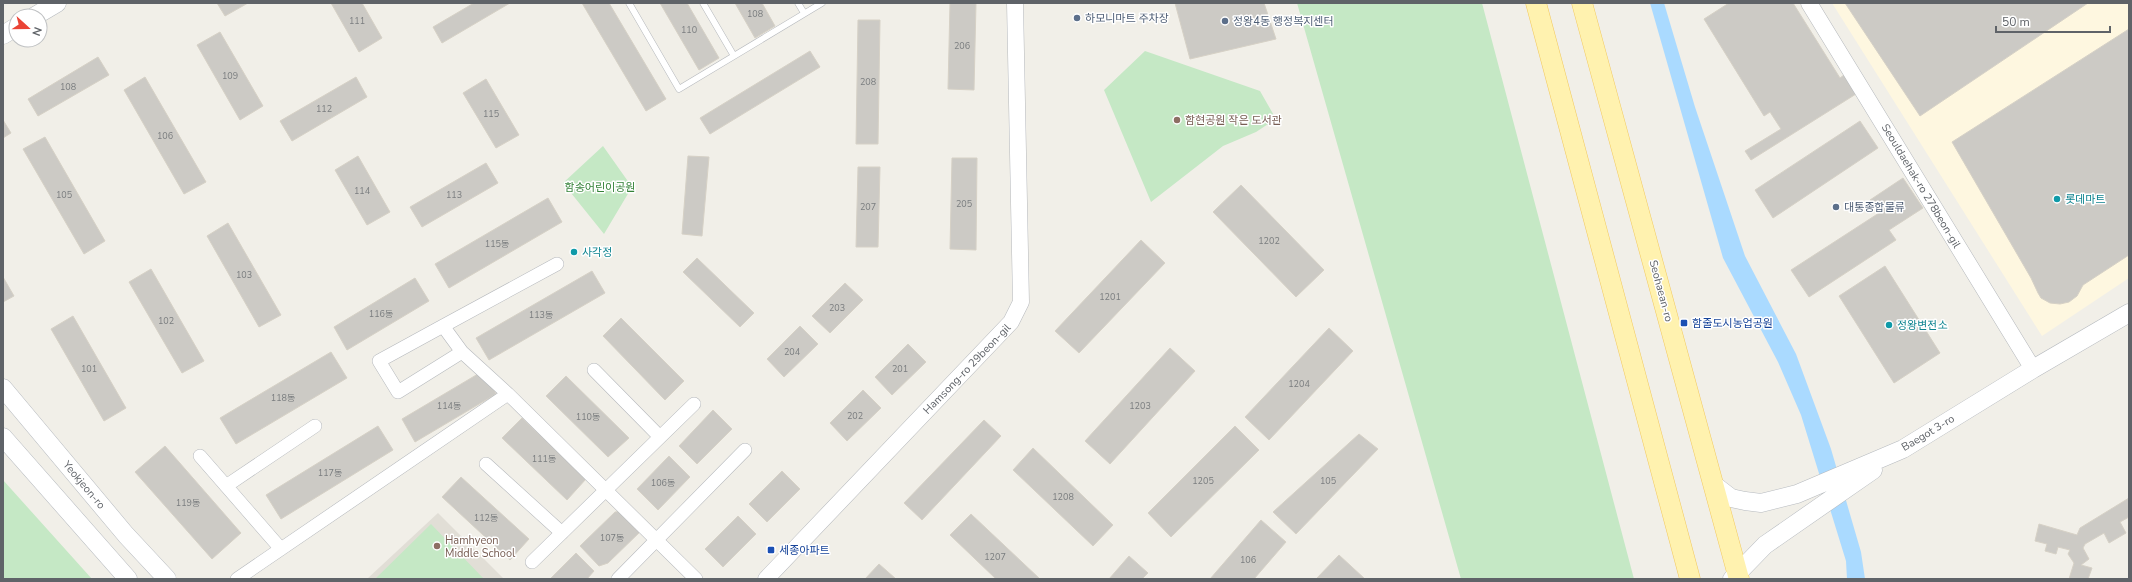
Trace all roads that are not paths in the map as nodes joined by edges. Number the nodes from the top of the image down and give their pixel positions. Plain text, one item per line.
1 (57, 3) edge
2 (629, 3) edge
3 (704, 3) edge
4 (798, 3) edge
5 (822, 3) edge
6 (1015, 3) edge
7 (1536, 3) edge
8 (1582, 3) edge
9 (1809, 3) edge
10 (48, 8) edge
11 (804, 13) junction
12 (734, 56) junction
13 (557, 264) dead end
14 (2129, 313) edge
15 (443, 326) junction
16 (462, 352) junction
17 (2033, 369) junction
18 (594, 370) dead end
19 (3, 388) edge
20 (508, 394) junction
21 (694, 404) dead end
22 (314, 426) dead end
23 (3, 437) edge
24 (660, 437) junction
25 (1903, 449) junction
26 (745, 450) dead end
27 (200, 456) dead end
28 (486, 464) dead end
29 (1714, 485) junction
30 (226, 486) junction
31 (607, 489) junction
32 (562, 533) junction
33 (658, 540) junction
34 (281, 549) junction
35 (532, 562) dead end
36 (1736, 577) edge
37 (128, 579) edge
38 (167, 579) edge
39 (237, 579) edge
40 (618, 579) edge
41 (696, 579) edge
42 (766, 579) edge
43 (1690, 579) edge

1 - 10 main road
2 - 12 lane
3 - 12 lane
4 - 11 lane
5 - 11 lane
6 - 42 street, Hamsong-ro 29beon-gil
7 - 43 main road
8 - 29 main road, Seohaean-ro
9 - 17 street, Seouldaehak-ro 278beon-gil
11 - 12 lane
13 - 15 street
14 - 17 main road, Baegot 3-ro
15 - 16 street
15 - 16 street
16 - 20 street
17 - 25 main road, Baegot 3-ro
18 - 24 street
19 - 38 main road, Yeokjeon-ro
20 - 31 street
20 - 34 street
21 - 24 street
22 - 30 street
23 - 37 main road
24 - 31 street
25 - 29 main road, Baegot 3-ro
25 - 36 main road
26 - 33 street
27 - 30 street
28 - 32 street
29 - 36 main road, Seohaean-ro
30 - 34 street
31 - 32 street
31 - 33 street
32 - 35 street
33 - 40 street
33 - 41 street
34 - 39 street

